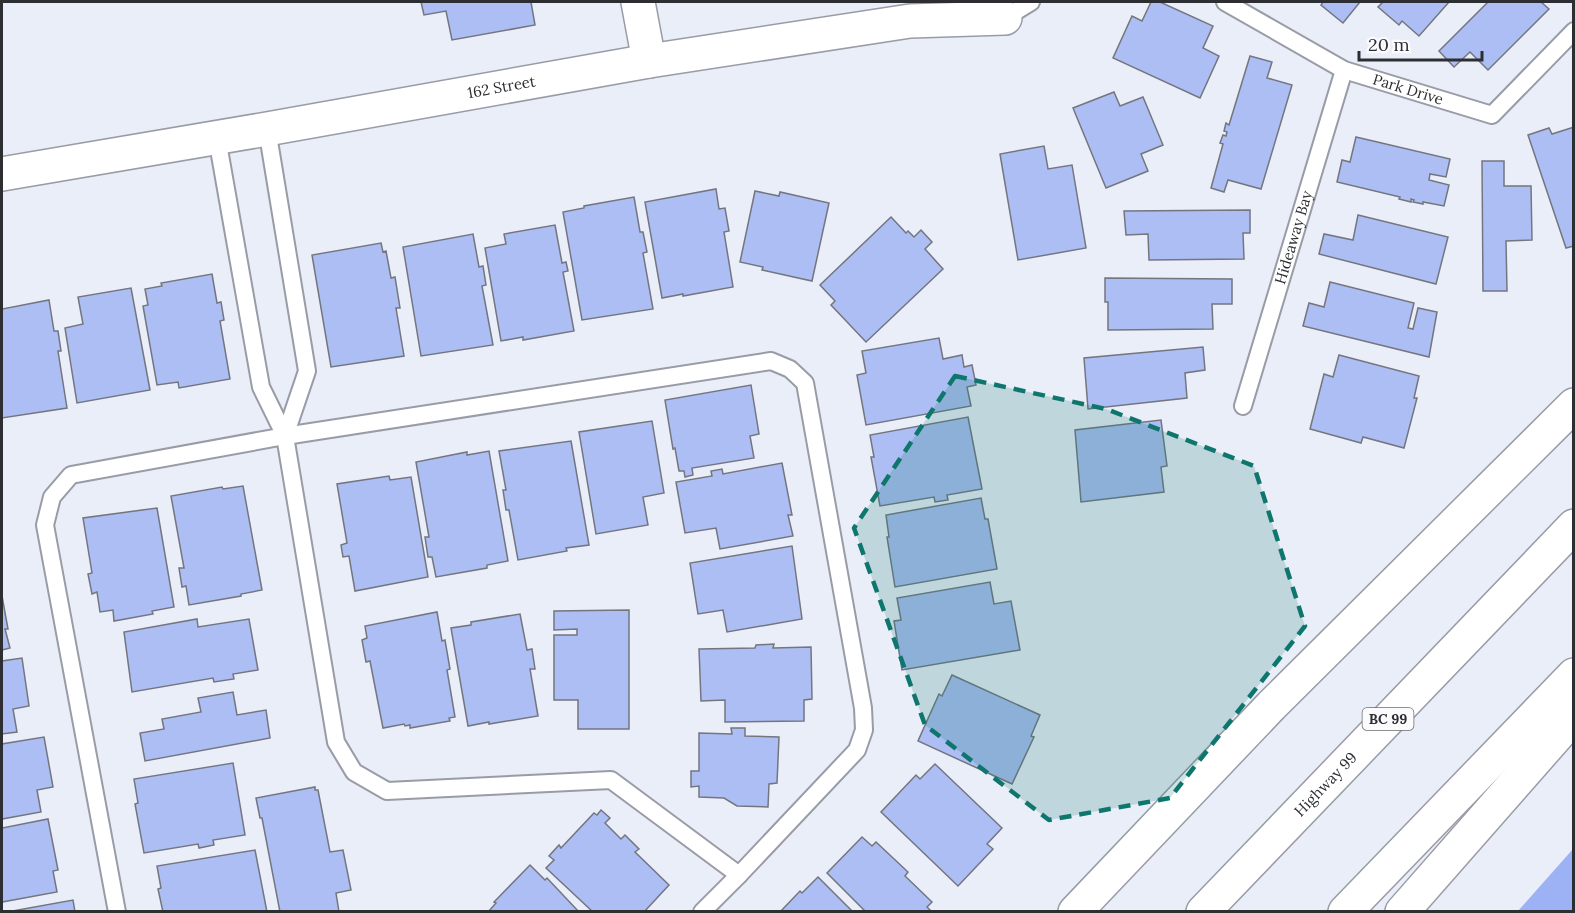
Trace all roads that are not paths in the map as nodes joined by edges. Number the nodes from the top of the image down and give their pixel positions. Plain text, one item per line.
1 (638, 2) edge
2 (1225, 2) edge
3 (1018, 10) edge
4 (1574, 31) edge
5 (649, 61) junction
6 (1344, 70) junction
7 (267, 129) junction
8 (217, 138) junction
9 (2, 174) edge
10 (1574, 405) edge
11 (1243, 406) dead end
12 (285, 436) junction
13 (1574, 526) edge
14 (1574, 675) edge
15 (1574, 716) edge
16 (739, 875) junction
17 (117, 912) edge
18 (702, 912) edge
19 (1075, 912) edge
20 (1203, 912) edge
21 (1345, 912) edge
22 (1402, 912) edge

1 - 5 main road
2 - 6 lane, Park Drive
3 - 5 main road, 162 Street
4 - 6 lane, Park Drive
5 - 7 main road, 162 Street
6 - 11 lane, Hideaway Bay
7 - 8 main road, 162 Street
7 - 12 lane
8 - 9 main road, 162 Street
8 - 12 lane
10 - 19 main road
12 - 16 lane
12 - 16 lane
12 - 17 lane
13 - 20 main road, Highway 99 / BC 99
14 - 21 main road
15 - 22 main road
16 - 18 lane

